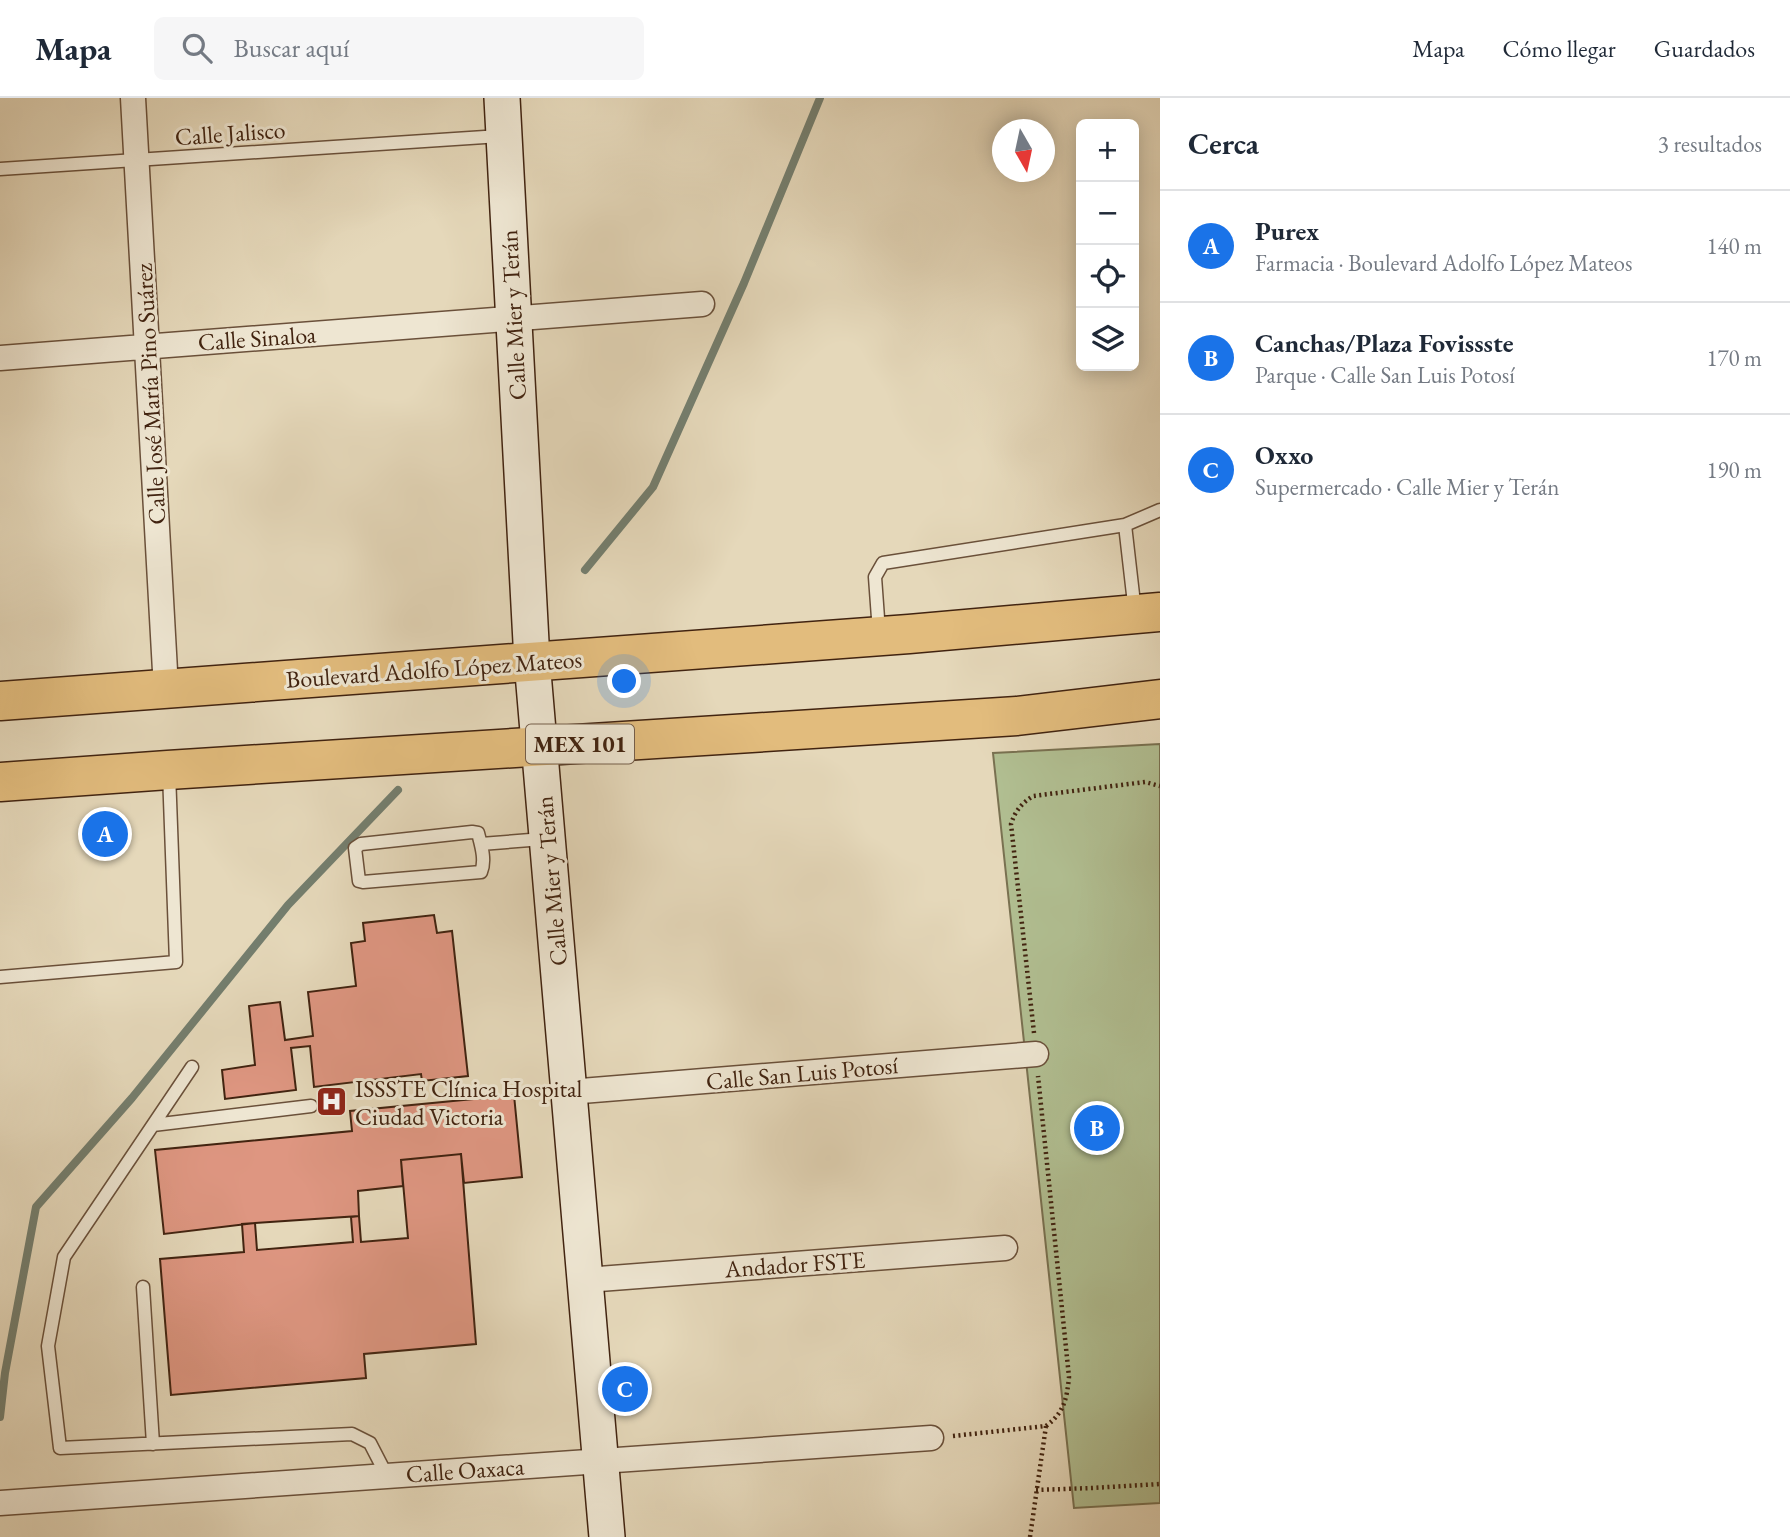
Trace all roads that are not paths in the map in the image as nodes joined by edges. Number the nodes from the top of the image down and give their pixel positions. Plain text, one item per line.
1 (133, 98) edge
2 (502, 98) edge
3 (504, 136) junction
4 (136, 160) junction
5 (0, 169) edge
6 (702, 304) dead end
7 (514, 319) junction
8 (148, 346) junction
9 (0, 358) edge
10 (1160, 510) edge
11 (1125, 525) junction
12 (1148, 613) edge
13 (879, 636) junction
14 (532, 661) junction
15 (166, 689) junction
16 (1160, 699) edge
17 (0, 701) edge
18 (539, 746) junction
19 (169, 770) junction
20 (0, 782) edge
21 (547, 839) junction
22 (481, 844) junction
23 (0, 977) edge
24 (1036, 1054) road end
25 (192, 1067) dead end
26 (569, 1092) junction
27 (311, 1106) dead end
28 (153, 1125) junction
29 (1005, 1248) dead end
30 (586, 1280) junction
31 (143, 1287) dead end
32 (931, 1438) road end
33 (153, 1444) junction
34 (601, 1461) junction
35 (387, 1476) junction
36 (0, 1503) edge
37 (607, 1537) edge

1 - 4 street, Calle José María Pino Suárez
2 - 3 street, Calle Mier y Terán
3 - 4 lane, Calle Jalisco
3 - 7 street, Calle Mier y Terán
4 - 5 lane, Calle Jalisco
4 - 8 street, Calle José María Pino Suárez
6 - 7 street, Calle Sinaloa
7 - 8 street, Calle Sinaloa
7 - 14 street, Calle Mier y Terán
8 - 9 street, Calle Sinaloa
8 - 15 street, Calle José María Pino Suárez
10 - 11 lane
11 - 12 lane
11 - 13 lane
12 - 13 main road, Boulevard Adolfo López Mateos
13 - 14 main road, Boulevard Adolfo López Mateos
14 - 15 main road, Boulevard Adolfo López Mateos
14 - 18 street, Calle Mier y Terán
15 - 17 main road, Boulevard Adolfo López Mateos
16 - 18 main road, MEX 101
18 - 19 main road, MEX 101
18 - 21 street, Calle Mier y Terán
19 - 20 main road, MEX 101
19 - 23 lane
21 - 22 lane
21 - 26 street, Calle Mier y Terán
22 - 22 lane
24 - 26 street, Calle San Luis Potosí
25 - 28 lane
26 - 30 street, Calle Mier y Terán
27 - 28 lane
28 - 33 lane
29 - 30 street, Andador FSTE
30 - 34 street, Calle Mier y Terán
31 - 33 lane
32 - 34 street, Calle Oaxaca
33 - 35 lane
34 - 35 street, Calle Oaxaca
34 - 37 street, Calle Mier y Terán
35 - 36 street, Calle Oaxaca

